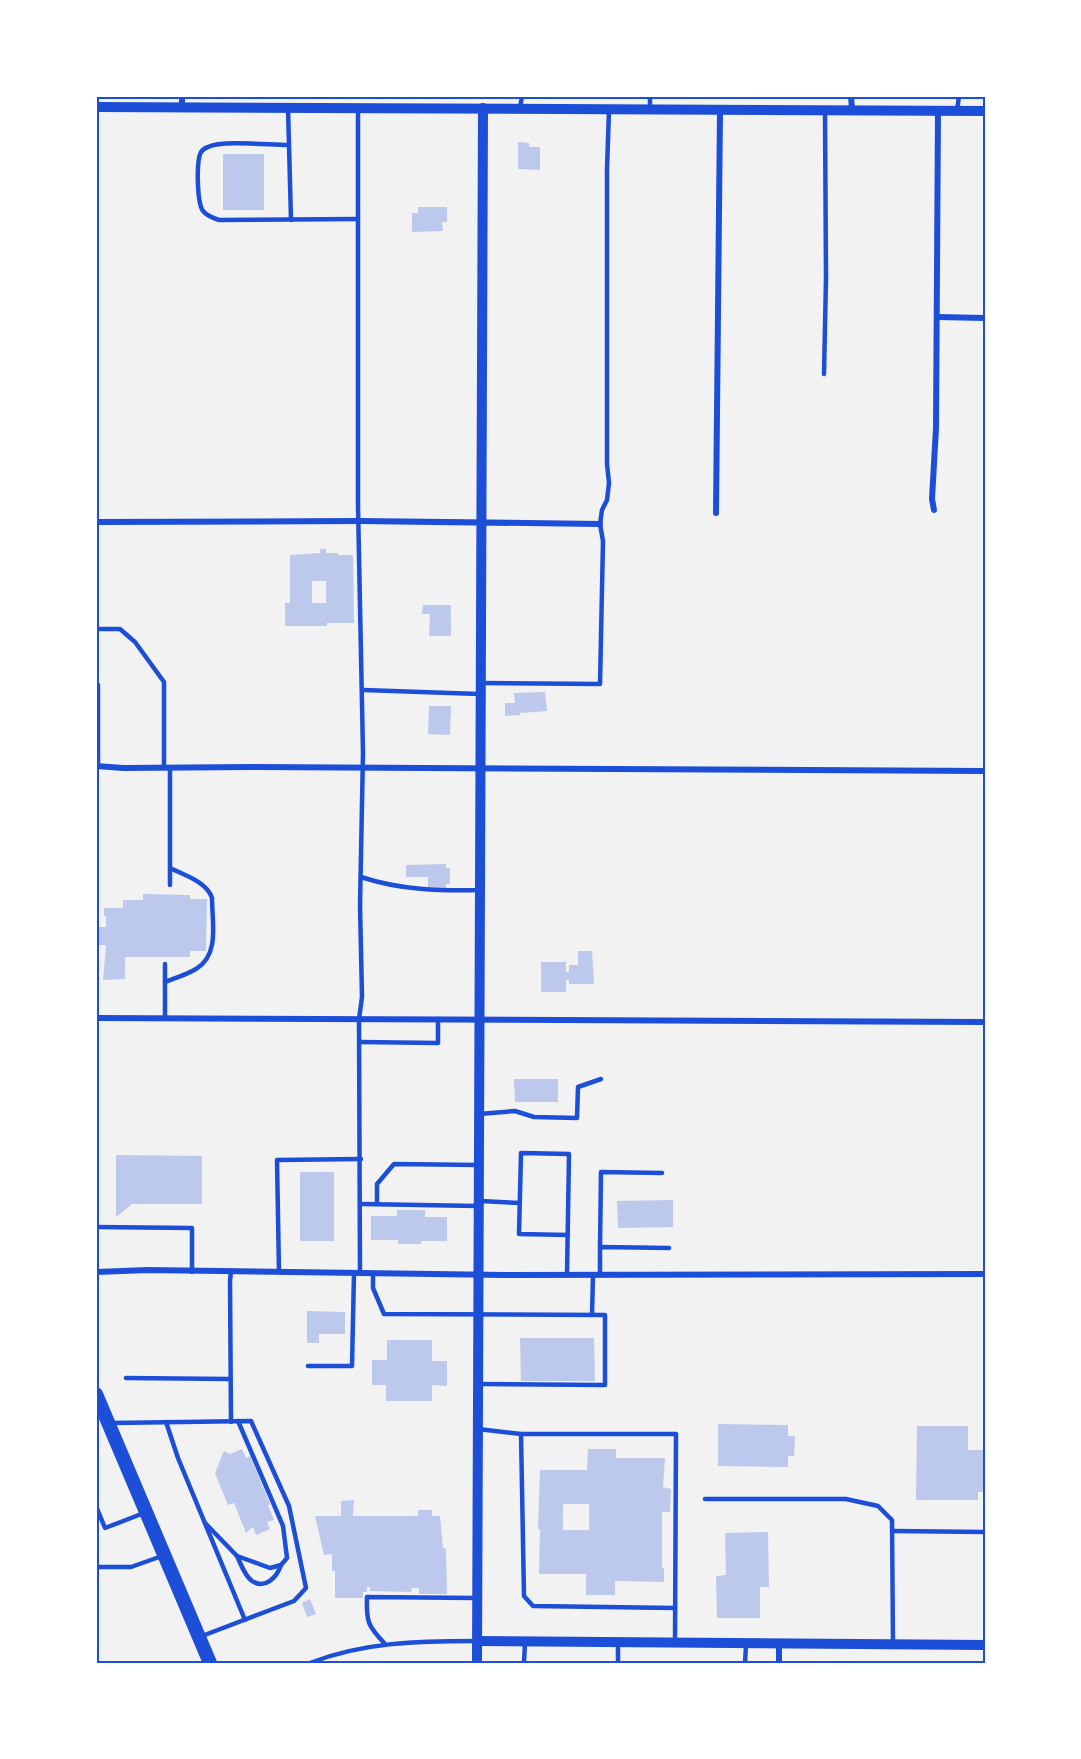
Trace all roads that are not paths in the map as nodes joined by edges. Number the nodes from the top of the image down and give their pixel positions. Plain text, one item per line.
1 (522, 96) edge
2 (650, 96) edge
3 (851, 96) edge
4 (959, 96) edge
5 (182, 102) edge
6 (96, 107) edge
7 (288, 108) junction
8 (358, 108) junction
9 (483, 108) junction
10 (520, 109) junction
11 (609, 110) junction
12 (650, 110) junction
13 (720, 110) junction
14 (852, 110) junction
15 (825, 111) junction
16 (938, 111) junction
17 (957, 111) junction
18 (985, 111) edge
19 (288, 145) junction
20 (358, 219) junction
21 (291, 220) junction
22 (937, 317) junction
23 (985, 318) edge
24 (824, 374) dead end
25 (934, 510) dead end
26 (716, 513) dead end
27 (360, 521) junction
28 (96, 522) edge
29 (483, 523) junction
30 (600, 524) junction
31 (96, 629) edge
32 (482, 683) junction
33 (96, 685) edge
34 (363, 690) junction
35 (482, 694) junction
36 (97, 766) edge
37 (363, 767) junction
38 (167, 768) junction
39 (481, 768) junction
40 (985, 771) edge
41 (170, 868) junction
42 (361, 878) junction
43 (170, 885) dead end
44 (481, 890) junction
45 (165, 964) dead end
46 (165, 982) junction
47 (96, 1018) edge
48 (165, 1018) junction
49 (359, 1019) junction
50 (438, 1019) junction
51 (479, 1020) junction
52 (985, 1022) edge
53 (359, 1042) junction
54 (601, 1079) dead end
55 (479, 1114) junction
56 (361, 1160) junction
57 (479, 1165) junction
58 (662, 1173) dead end
59 (520, 1203) junction
60 (361, 1204) junction
61 (376, 1204) junction
62 (479, 1204) junction
63 (96, 1227) edge
64 (568, 1236) junction
65 (600, 1247) junction
66 (669, 1248) dead end
67 (96, 1272) edge
68 (192, 1272) junction
69 (231, 1272) junction
70 (279, 1272) junction
71 (357, 1273) junction
72 (373, 1273) junction
73 (985, 1274) edge
74 (479, 1275) junction
75 (567, 1275) junction
76 (596, 1275) junction
77 (479, 1315) junction
78 (592, 1315) junction
79 (308, 1366) dead end
80 (126, 1378) dead end
81 (230, 1378) junction
82 (478, 1384) junction
83 (96, 1394) edge
84 (238, 1421) junction
85 (166, 1422) junction
86 (231, 1422) junction
87 (105, 1423) junction
88 (478, 1429) junction
89 (521, 1434) junction
90 (705, 1499) dead end
91 (96, 1506) edge
92 (146, 1512) junction
93 (205, 1523) junction
94 (893, 1531) junction
95 (985, 1532) edge
96 (165, 1555) junction
97 (237, 1556) junction
98 (281, 1565) junction
99 (96, 1567) edge
100 (477, 1598) junction
101 (675, 1608) junction
102 (245, 1620) junction
103 (199, 1637) junction
104 (477, 1641) junction
105 (525, 1643) junction
106 (618, 1643) junction
107 (675, 1643) junction
108 (779, 1643) junction
109 (385, 1644) junction
110 (893, 1644) junction
111 (746, 1645) junction
112 (985, 1645) edge
113 (210, 1663) edge
114 (310, 1663) edge
115 (477, 1663) edge
116 (522, 1663) edge
117 (618, 1663) edge
118 (746, 1663) edge
119 (779, 1663) edge

1 - 10 lane
2 - 12 lane
3 - 14 street
4 - 17 lane
5 - 6 street
5 - 7 street
7 - 8 street
7 - 19 lane
8 - 9 street
8 - 20 lane
9 - 10 street
9 - 29 street
10 - 11 street
11 - 12 street
11 - 30 lane
12 - 13 street
13 - 15 street
13 - 26 street
14 - 15 street
14 - 16 street
15 - 24 lane
16 - 17 street
16 - 22 street
17 - 18 street
19 - 21 lane
19 - 21 lane
20 - 21 lane
20 - 27 lane
22 - 23 street
22 - 25 street
27 - 28 street
27 - 29 street
27 - 34 lane
29 - 30 street
29 - 32 street
30 - 32 lane
31 - 38 lane
32 - 35 street
33 - 36 lane
34 - 35 lane
34 - 37 lane
35 - 39 street
36 - 38 street
37 - 38 street
37 - 39 street
37 - 42 lane
38 - 41 lane
39 - 40 street
39 - 44 street
41 - 43 lane
41 - 46 lane
42 - 44 lane
42 - 49 lane
44 - 51 street
45 - 46 lane
46 - 48 lane
47 - 48 street
48 - 49 street
49 - 50 street
49 - 53 lane
50 - 51 street
50 - 53 lane
51 - 52 street
51 - 55 street
53 - 56 lane
54 - 55 lane
55 - 57 street
56 - 60 lane
56 - 70 lane
57 - 61 lane
57 - 62 street
58 - 65 lane
59 - 62 lane
59 - 64 lane
59 - 64 lane
60 - 61 lane
60 - 71 lane
61 - 62 lane
62 - 74 street
63 - 68 lane
64 - 75 lane
65 - 66 lane
65 - 76 lane
67 - 68 street
68 - 69 street
69 - 70 street
69 - 81 lane
70 - 71 street
71 - 72 street
71 - 79 lane
72 - 74 street
72 - 77 lane
73 - 76 street
74 - 75 street
74 - 77 street
75 - 76 street
76 - 78 lane
77 - 78 lane
77 - 82 street
78 - 82 lane
80 - 81 lane
81 - 86 lane
82 - 88 street
83 - 87 main road
84 - 86 lane
84 - 98 lane
84 - 102 lane
85 - 86 lane
85 - 87 lane
85 - 93 lane
87 - 92 main road
88 - 89 lane
88 - 100 street
89 - 101 lane
89 - 101 lane
90 - 94 lane
91 - 92 lane
92 - 96 main road
93 - 97 lane
93 - 102 lane
94 - 95 lane
94 - 110 lane
96 - 99 lane
96 - 103 main road
97 - 98 lane
97 - 98 lane
100 - 104 street
100 - 109 lane
101 - 107 lane
102 - 103 lane
103 - 113 main road
104 - 105 street
104 - 109 lane
104 - 115 street
105 - 106 street
105 - 116 lane
106 - 107 street
106 - 117 lane
107 - 111 street
108 - 110 street
108 - 111 street
108 - 119 street
109 - 114 lane
110 - 112 street
111 - 118 lane

